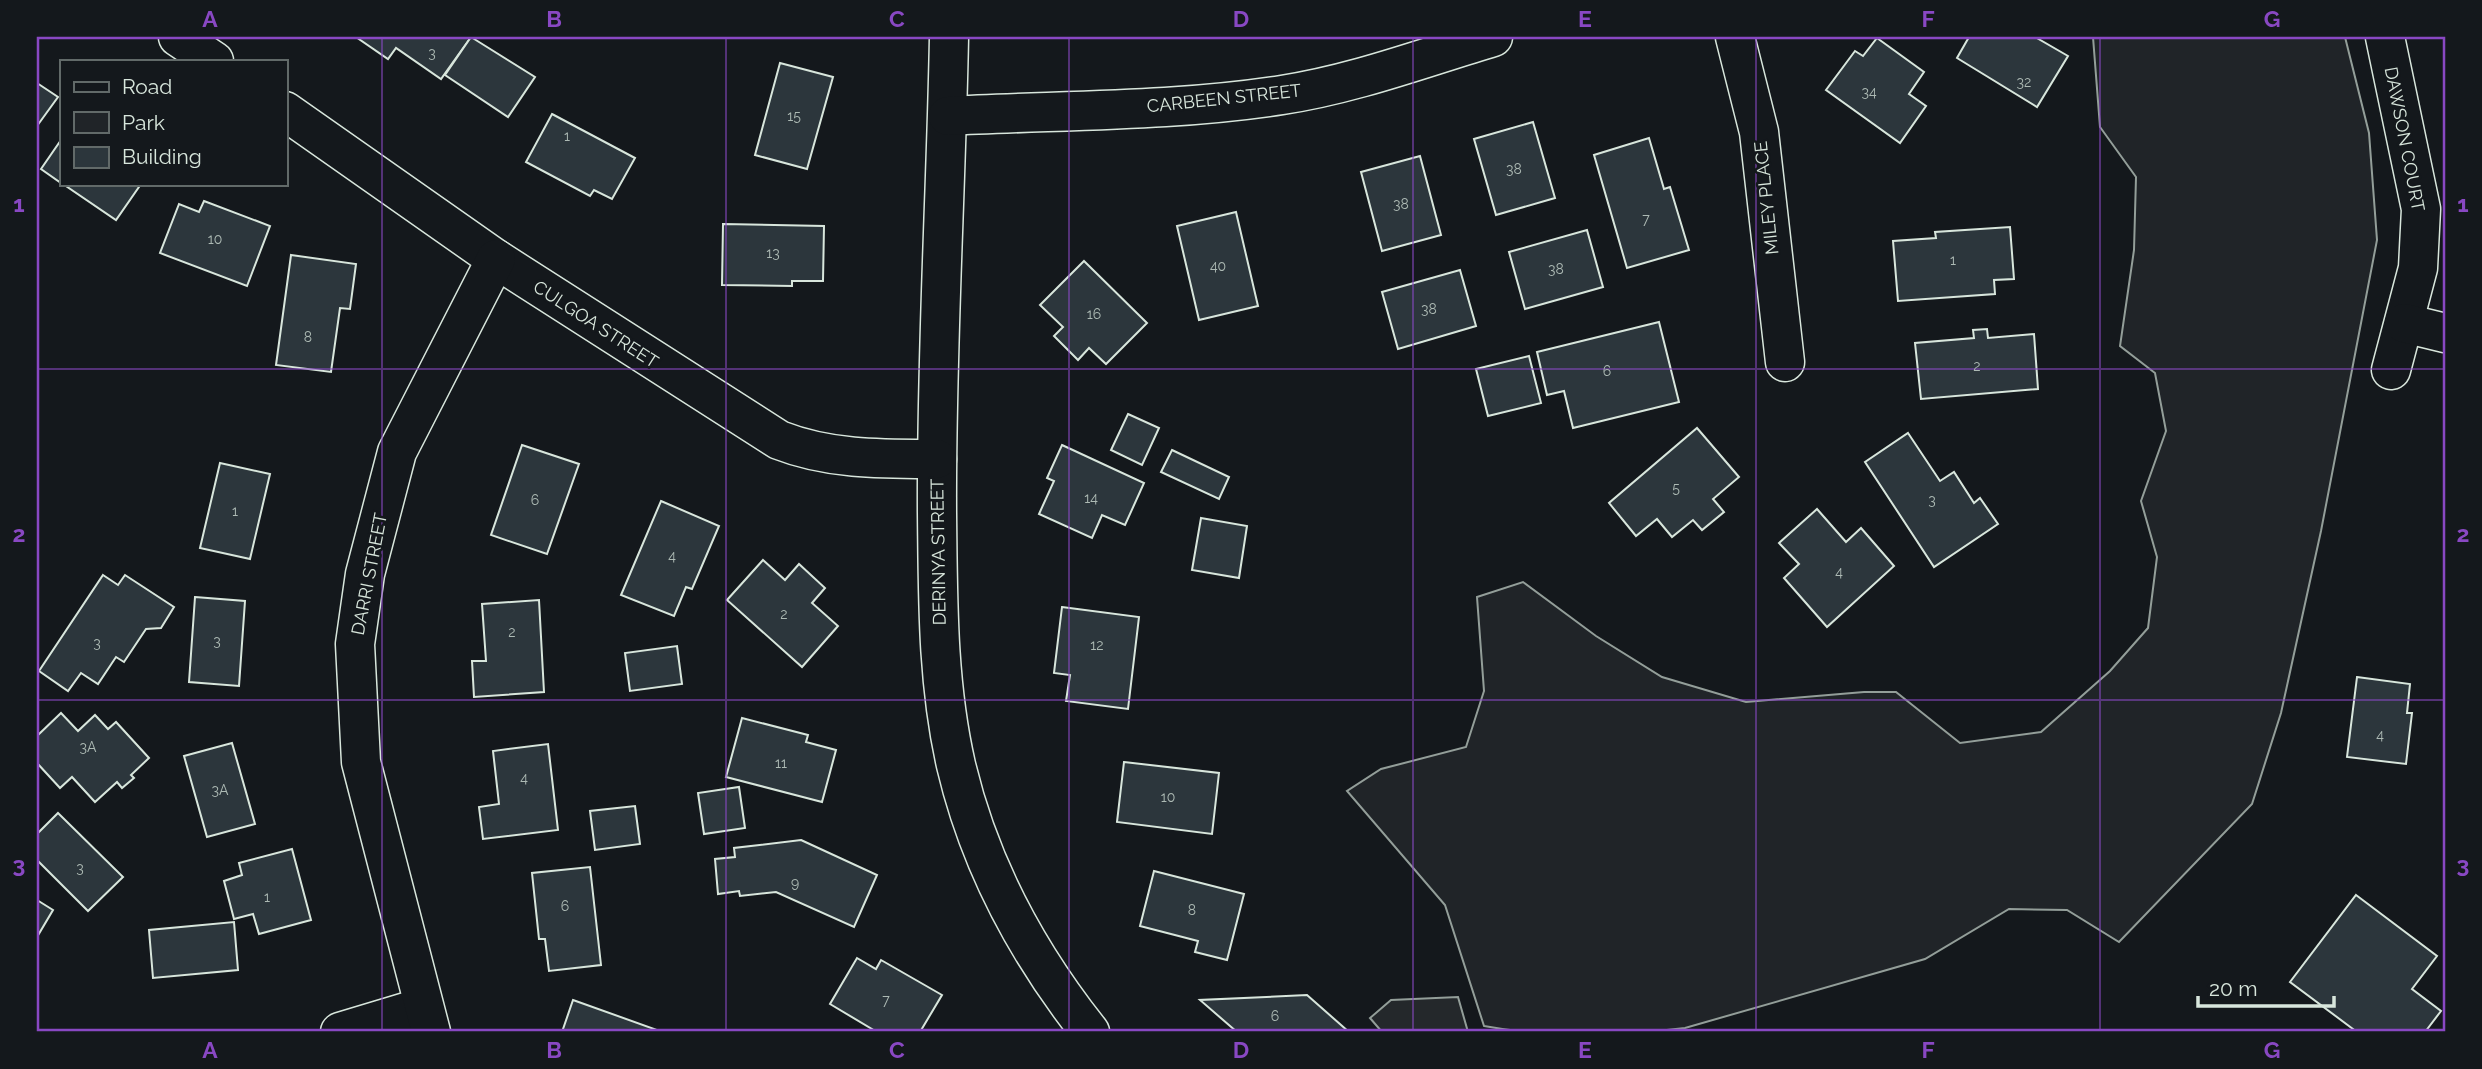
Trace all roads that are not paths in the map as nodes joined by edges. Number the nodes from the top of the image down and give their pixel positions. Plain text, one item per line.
1 (949, 37) edge
2 (1493, 37) edge
3 (1735, 37) edge
4 (2385, 37) edge
5 (287, 112) edge
6 (947, 116) junction
7 (496, 259) junction
8 (2404, 323) junction
9 (2445, 333) edge
10 (1786, 362) dead end
11 (2391, 370) dead end
12 (937, 459) junction
13 (427, 1020) edge
14 (340, 1032) edge
15 (1090, 1032) edge

1 - 6 street, DERINYA STREET
2 - 6 street, CARBEEN STREET
3 - 10 street, MILEY PLACE
4 - 8 street, DAWSON COURT
5 - 7 street, CULGOA STREET
6 - 12 street, DERINYA STREET
7 - 12 street, CULGOA STREET
7 - 13 street, DARRI STREET
8 - 9 street
8 - 11 street, DAWSON COURT
12 - 15 street, DERINYA STREET
13 - 14 street

